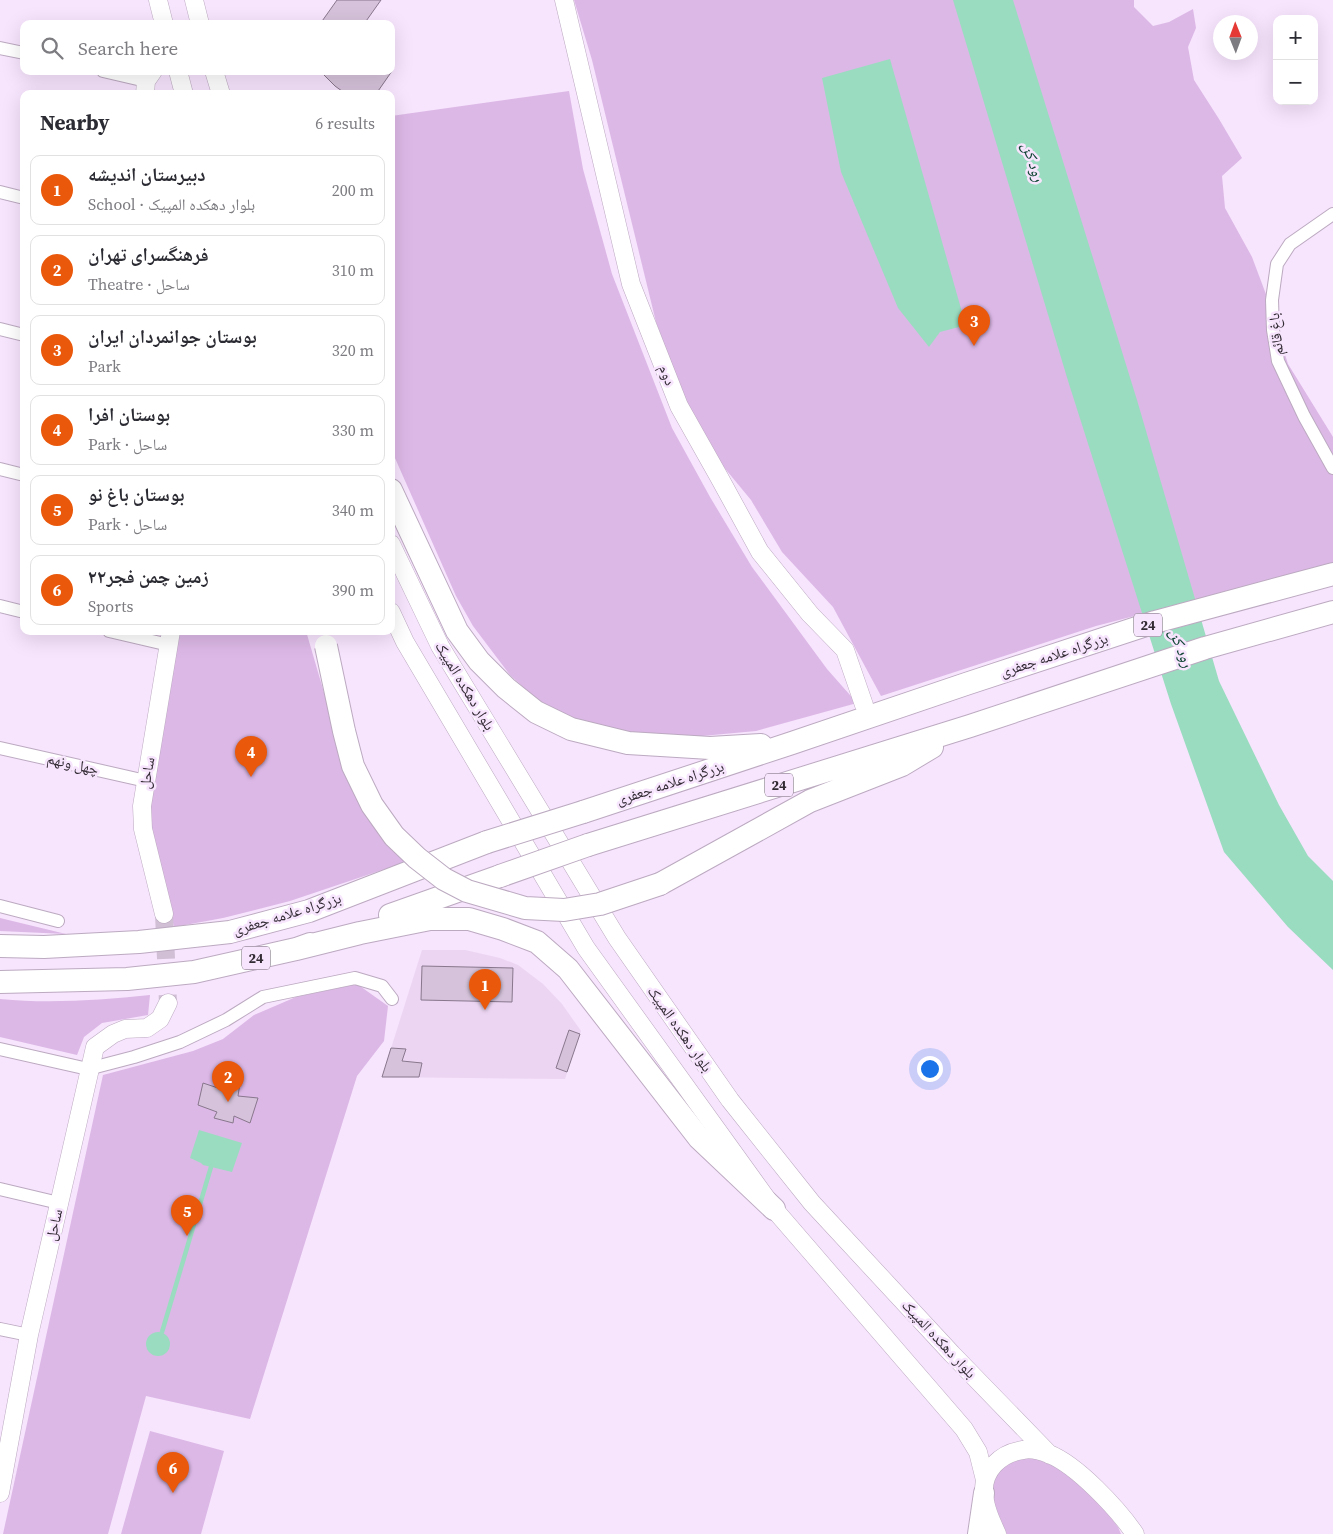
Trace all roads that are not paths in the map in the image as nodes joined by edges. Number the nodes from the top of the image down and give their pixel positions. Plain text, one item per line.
1 (158, 0) edge
2 (194, 0) edge
3 (564, 0) edge
4 (163, 20) edge
5 (199, 20) edge
6 (0, 48) edge
7 (20, 52) edge
8 (120, 75) edge
9 (179, 75) edge
10 (215, 75) edge
11 (148, 82) edge
12 (183, 90) edge
13 (219, 90) edge
14 (0, 192) edge
15 (20, 197) edge
16 (1333, 214) edge
17 (0, 329) edge
18 (20, 334) edge
19 (1333, 468) edge
20 (0, 470) edge
21 (20, 474) edge
22 (395, 498) edge
23 (395, 552) edge
24 (1333, 574) edge
25 (0, 606) edge
26 (20, 611) edge
27 (1333, 612) edge
28 (395, 621) edge
29 (144, 635) edge
30 (170, 638) edge
31 (325, 639) edge
32 (864, 705) dead end
33 (970, 726) junction
34 (792, 743) junction
35 (0, 748) edge
36 (146, 781) junction
37 (0, 906) edge
38 (164, 914) tunnel mouth
39 (58, 921) dead end
40 (0, 946) edge
41 (296, 949) junction
42 (0, 982) edge
43 (392, 999) dead end
44 (168, 1003) tunnel mouth
45 (0, 1050) edge
46 (88, 1069) junction
47 (0, 1189) edge
48 (59, 1203) junction
49 (774, 1208) junction
50 (0, 1329) edge
51 (29, 1335) junction
52 (1050, 1455) junction
53 (2, 1467) edge
54 (985, 1487) junction
55 (0, 1493) edge
56 (978, 1534) edge
57 (997, 1534) edge
58 (1135, 1534) edge

1 - 4 main road
2 - 5 main road
3 - 32 main road, دوم
6 - 7 street
8 - 11 street
9 - 12 main road
10 - 13 main road
14 - 15 street
16 - 19 street, باغ قائم
17 - 18 street
20 - 21 street
22 - 34 highway
23 - 52 main road, بلوار دهکده المپیک
24 - 34 highway, بزرگراه علامه جعفری / 24
25 - 26 street
27 - 33 highway, 24
28 - 49 main road, بلوار دهکده المپیک
29 - 30 street
30 - 36 main road, ساحل
31 - 33 highway, bridge
33 - 41 highway, 24, bridge
34 - 40 highway, بزرگراه علامه جعفری / 24, bridge
35 - 36 street, چهل ونهم
36 - 38 main road, ساحل
37 - 39 street
41 - 42 highway, 24
41 - 49 highway
43 - 46 street
44 - 46 main road, ساحل
45 - 46 street
46 - 48 main road, ساحل
47 - 48 street
48 - 51 main road, ساحل
49 - 54 main road, بلوار دهکده المپیک
50 - 51 street
51 - 53 main road, ساحل
52 - 54 main road
52 - 58 main road
53 - 55 main road, ساحل
54 - 56 main road
54 - 57 main road, بلوار دهکده المپیک

